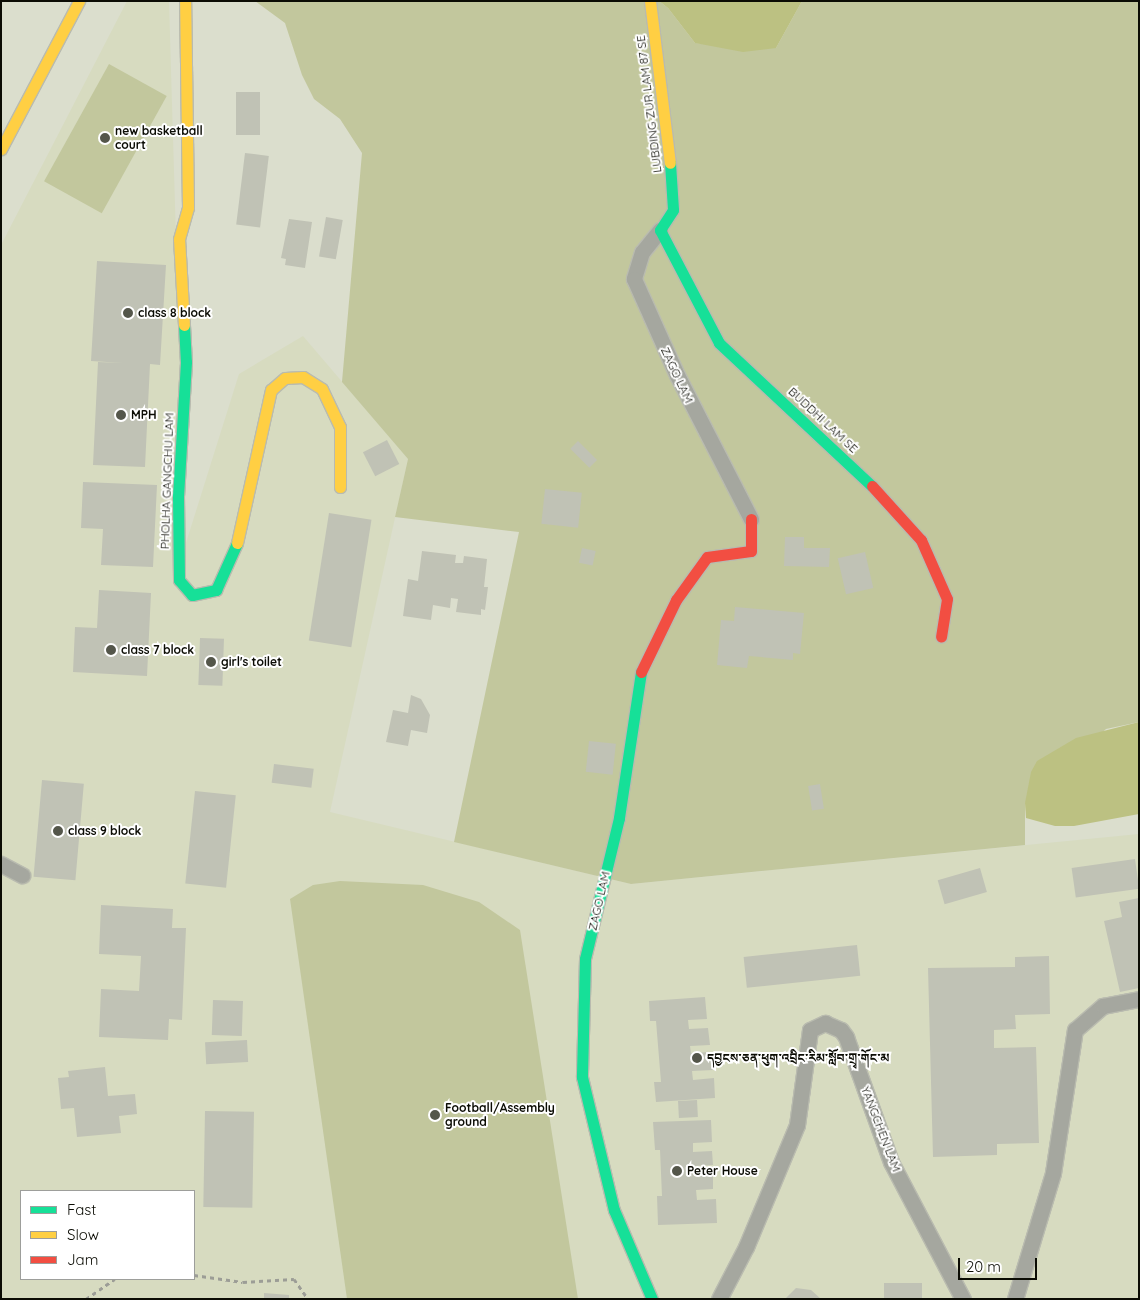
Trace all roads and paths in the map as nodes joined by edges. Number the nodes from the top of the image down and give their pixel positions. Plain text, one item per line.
1 (79, 1) edge
2 (186, 1) edge
3 (650, 1) edge
4 (1, 150) edge
5 (660, 230) junction
6 (340, 487) dead end
7 (750, 519) joint
8 (941, 637) dead end
9 (1, 864) edge
10 (22, 875) dead end
11 (1139, 999) edge
12 (195, 1275) edge
13 (114, 1280) edge
14 (86, 1299) edge
15 (308, 1299) edge
16 (652, 1299) edge
17 (718, 1299) edge
18 (963, 1299) edge
19 (1015, 1299) edge

1 - 4 street
2 - 6 street, PHOLHA GANGCHU LAM
3 - 5 street, LUBDING ZUR LAM 87 SE
5 - 7 lane, ZAGO LAM
5 - 8 street, BUDDHI LAM SE
7 - 16 street, ZAGO LAM
9 - 10 lane
11 - 19 lane
12 - 15 path
13 - 14 path
17 - 18 lane, YANGCHEN LAM

